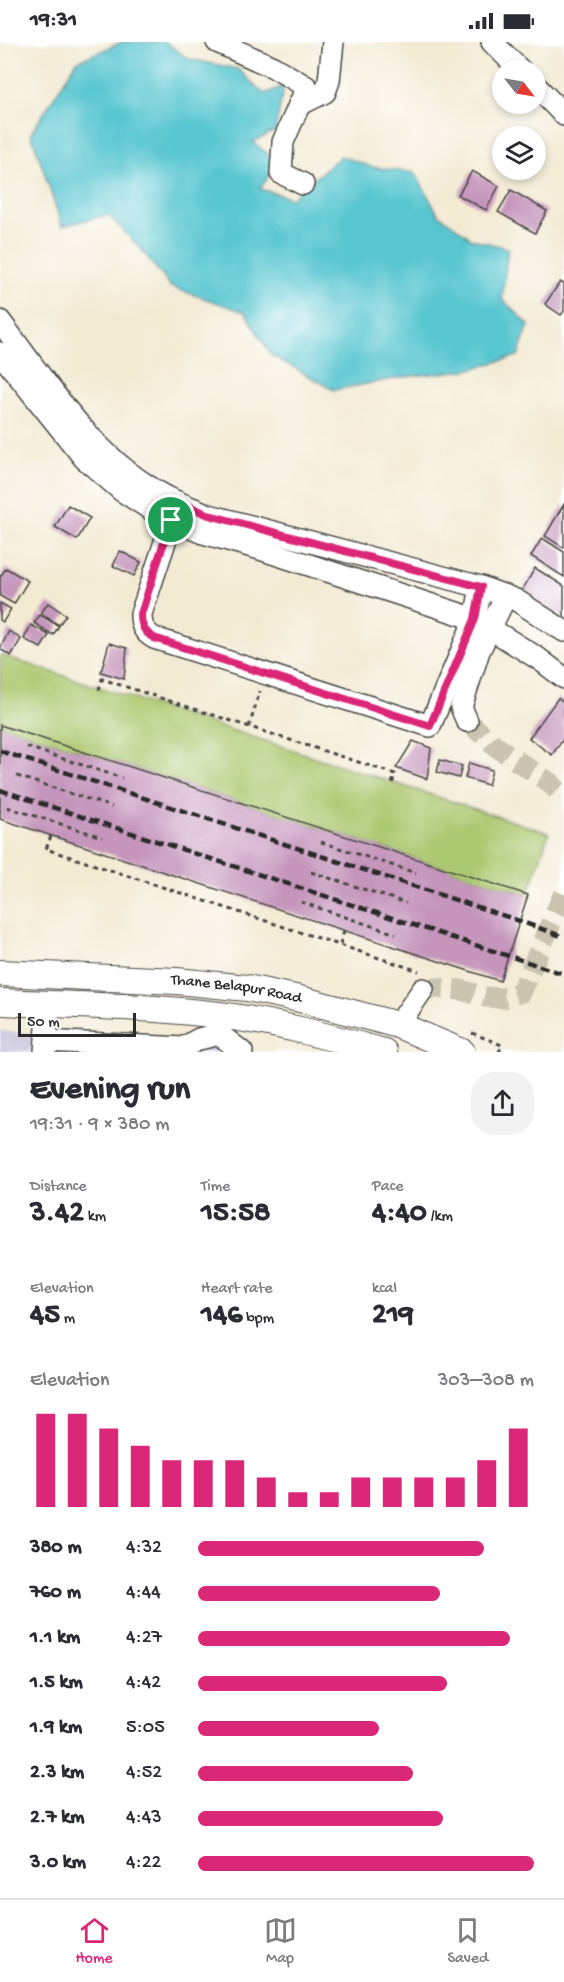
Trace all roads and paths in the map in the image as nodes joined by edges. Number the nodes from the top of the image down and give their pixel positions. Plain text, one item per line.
1 (217, 42) edge
2 (333, 42) edge
3 (492, 42) edge
4 (510, 60) edge
5 (546, 96) edge
6 (299, 105) junction
7 (564, 115) edge
8 (303, 184) dead end
9 (0, 321) edge
10 (0, 353) edge
11 (175, 511) junction
12 (481, 587) junction
13 (506, 596) junction
14 (483, 624) junction
15 (564, 631) edge
16 (266, 674) junction
17 (564, 678) edge
18 (99, 690) dead end
19 (467, 721) tunnel mouth
20 (249, 727) junction
21 (27, 747) dead end
22 (17, 776) dead end
23 (122, 778) dead end
24 (392, 784) dead end
25 (7, 807) dead end
26 (112, 807) dead end
27 (51, 836) dead end
28 (102, 837) dead end
29 (321, 842) dead end
30 (311, 872) dead end
31 (416, 873) dead end
32 (302, 902) dead end
33 (406, 903) dead end
34 (344, 931) dead end
35 (396, 934) dead end
36 (339, 945) junction
37 (0, 973) edge
38 (422, 981) joint
39 (0, 1002) edge
40 (49, 1004) junction
41 (398, 1026) junction
42 (219, 1034) edge
43 (465, 1042) edge
44 (46, 1047) edge
45 (242, 1052) edge
46 (380, 1052) edge
47 (499, 1052) edge

1 - 6 street
2 - 6 street
3 - 4 street
5 - 7 street
6 - 8 street
9 - 11 street
10 - 11 street
11 - 12 street
11 - 14 street
11 - 16 street
12 - 13 street
12 - 14 street
13 - 14 street
13 - 15 street
14 - 16 street
14 - 17 street
14 - 19 street
16 - 20 path
18 - 20 path
20 - 24 path
21 - 23 path
22 - 26 path
25 - 28 path
27 - 36 path
29 - 31 path
30 - 33 path
32 - 35 path
34 - 36 path
36 - 38 path
37 - 41 main road, Thane Belapur Road
38 - 41 street
39 - 40 main road, Thane Belapur Road
40 - 42 main road, Thane Belapur Road
40 - 44 street
41 - 43 main road, Thane Belapur Road
42 - 44 street
42 - 45 street
42 - 46 main road, Thane Belapur Road
43 - 47 path

